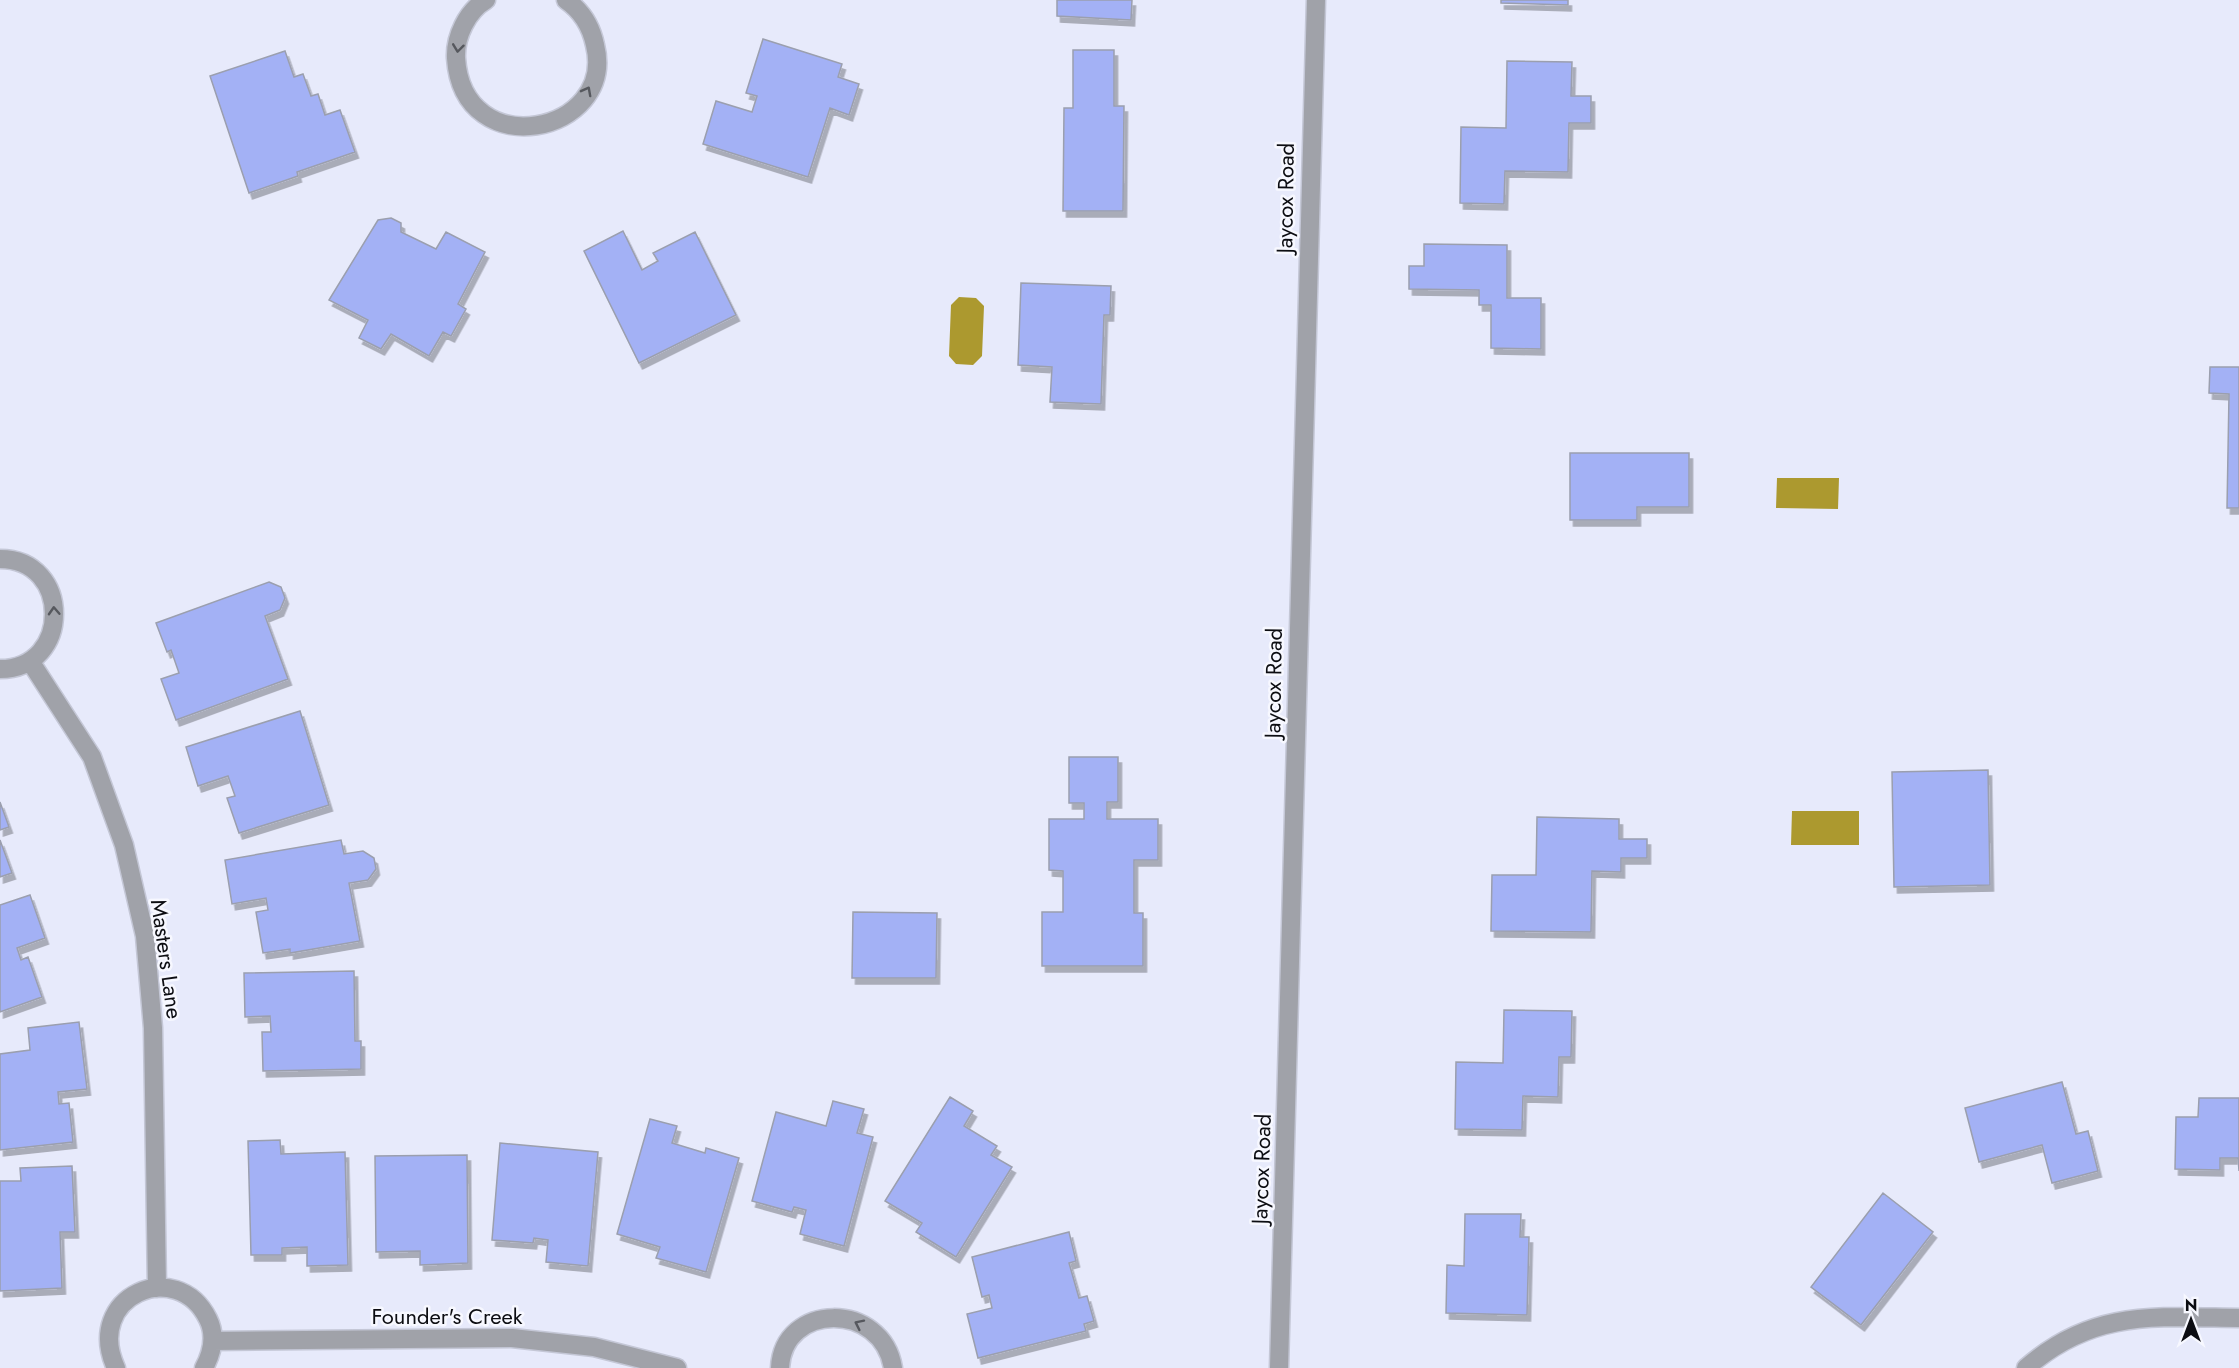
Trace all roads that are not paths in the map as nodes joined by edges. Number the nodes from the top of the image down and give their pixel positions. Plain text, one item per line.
1 (486, 0) edge
2 (566, 0) edge
3 (1316, 0) edge
4 (0, 559) edge
5 (30, 661) junction
6 (0, 669) edge
7 (157, 1288) junction
8 (2239, 1318) edge
9 (213, 1341) junction
10 (116, 1368) edge
11 (204, 1368) edge
12 (677, 1368) edge
13 (780, 1368) edge
14 (892, 1368) edge
15 (1279, 1368) edge
16 (2026, 1368) edge

1 -> 2 street
3 - 15 street, Jaycox Road
5 -> 4 street
5 - 6 street
5 - 7 street, Masters Lane
7 - 9 street
7 - 10 street
8 - 16 street
9 - 11 street
9 - 12 street, Founder's Creek
14 -> 13 street

